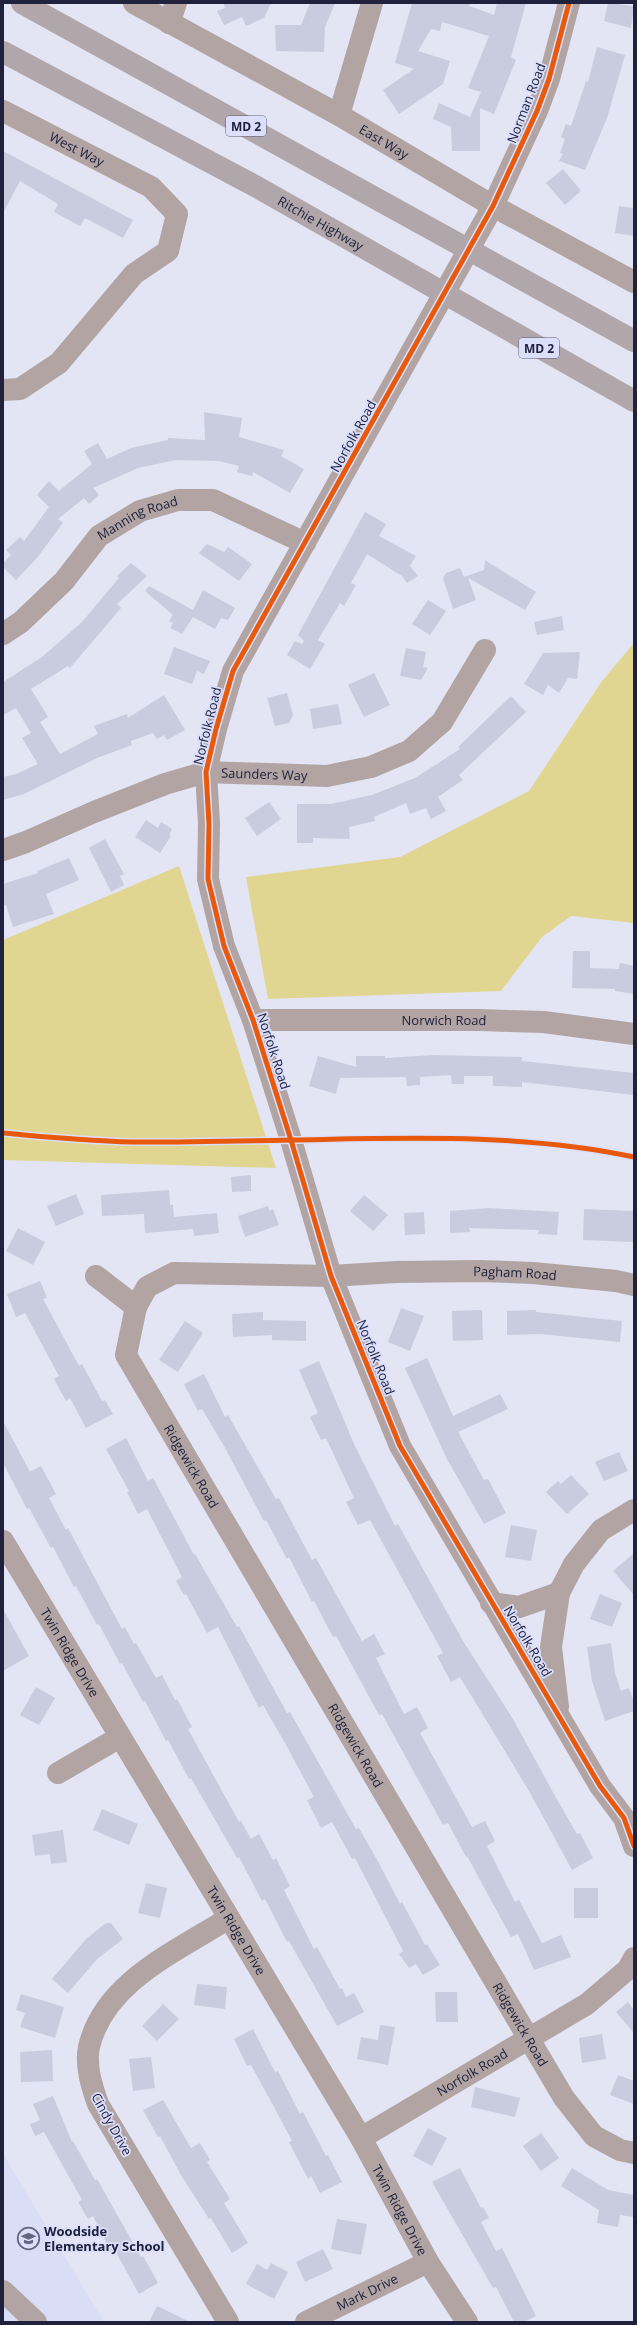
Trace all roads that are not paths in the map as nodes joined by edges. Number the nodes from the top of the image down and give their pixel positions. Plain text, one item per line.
1 (22, 3) edge
2 (134, 3) edge
3 (372, 3) edge
4 (569, 3) edge
5 (172, 13) edge
6 (3, 52) edge
7 (3, 111) edge
8 (340, 115) junction
9 (493, 206) junction
10 (469, 250) junction
11 (634, 282) edge
12 (444, 294) junction
13 (634, 341) edge
14 (3, 390) edge
15 (634, 402) edge
16 (305, 543) junction
17 (3, 634) edge
18 (485, 650) dead end
19 (206, 772) junction
20 (3, 850) edge
21 (253, 1020) junction
22 (634, 1034) edge
23 (96, 1276) dead end
24 (331, 1276) junction
25 (634, 1286) edge
26 (136, 1307) junction
27 (634, 1510) edge
28 (3, 1541) edge
29 (559, 1593) junction
30 (491, 1603) junction
31 (559, 1714) junction
32 (120, 1737) junction
33 (58, 1773) dead end
34 (629, 1817) edge
35 (634, 1846) edge
36 (229, 1918) junction
37 (634, 1958) edge
38 (529, 2039) junction
39 (361, 2138) junction
40 (634, 2153) edge
41 (428, 2262) junction
42 (3, 2291) edge
43 (36, 2322) edge
44 (228, 2322) edge
45 (306, 2322) edge
46 (467, 2322) edge

1 - 10 main road, MD 2
2 - 5 street, East Way
3 - 8 street
4 - 9 street, Norman Road
5 - 8 street, East Way
6 - 12 main road, Ritchie Highway / MD 2
7 - 14 street, West Way
8 - 9 street, East Way
9 - 10 street, Norman Road
9 - 11 street, East Way
10 - 12 street, Norfolk Road
10 - 13 main road, MD 2
12 - 15 main road, Ritchie Highway / MD 2
12 - 16 street, Norfolk Road
16 - 17 street, Manning Road
16 - 19 street, Norfolk Road
18 - 19 street, Saunders Way
19 - 20 street, Saunders Way
19 - 21 street, Norfolk Road
21 - 22 street, Norwich Road
21 - 24 street, Norfolk Road
23 - 26 street
24 - 25 street, Pagham Road
24 - 26 street, Ridgewick Road
24 - 30 street, Norfolk Road
26 - 38 street, Ridgewick Road
27 - 29 street
28 - 32 street, Twin Ridge Drive
29 - 30 street
29 - 31 street
30 - 31 street, Norfolk Road
31 - 34 street, Norfolk Road
32 - 33 street
32 - 36 street, Twin Ridge Drive
34 - 35 street, Norfolk Road
36 - 39 street, Twin Ridge Drive
36 - 44 street, Cindy Drive
37 - 38 street, Norfolk Road
38 - 39 street, Norfolk Road
38 - 40 street, Ridgewick Road
39 - 41 street, Twin Ridge Drive
41 - 45 street, Mark Drive
41 - 46 street, Twin Ridge Drive
42 - 43 street

